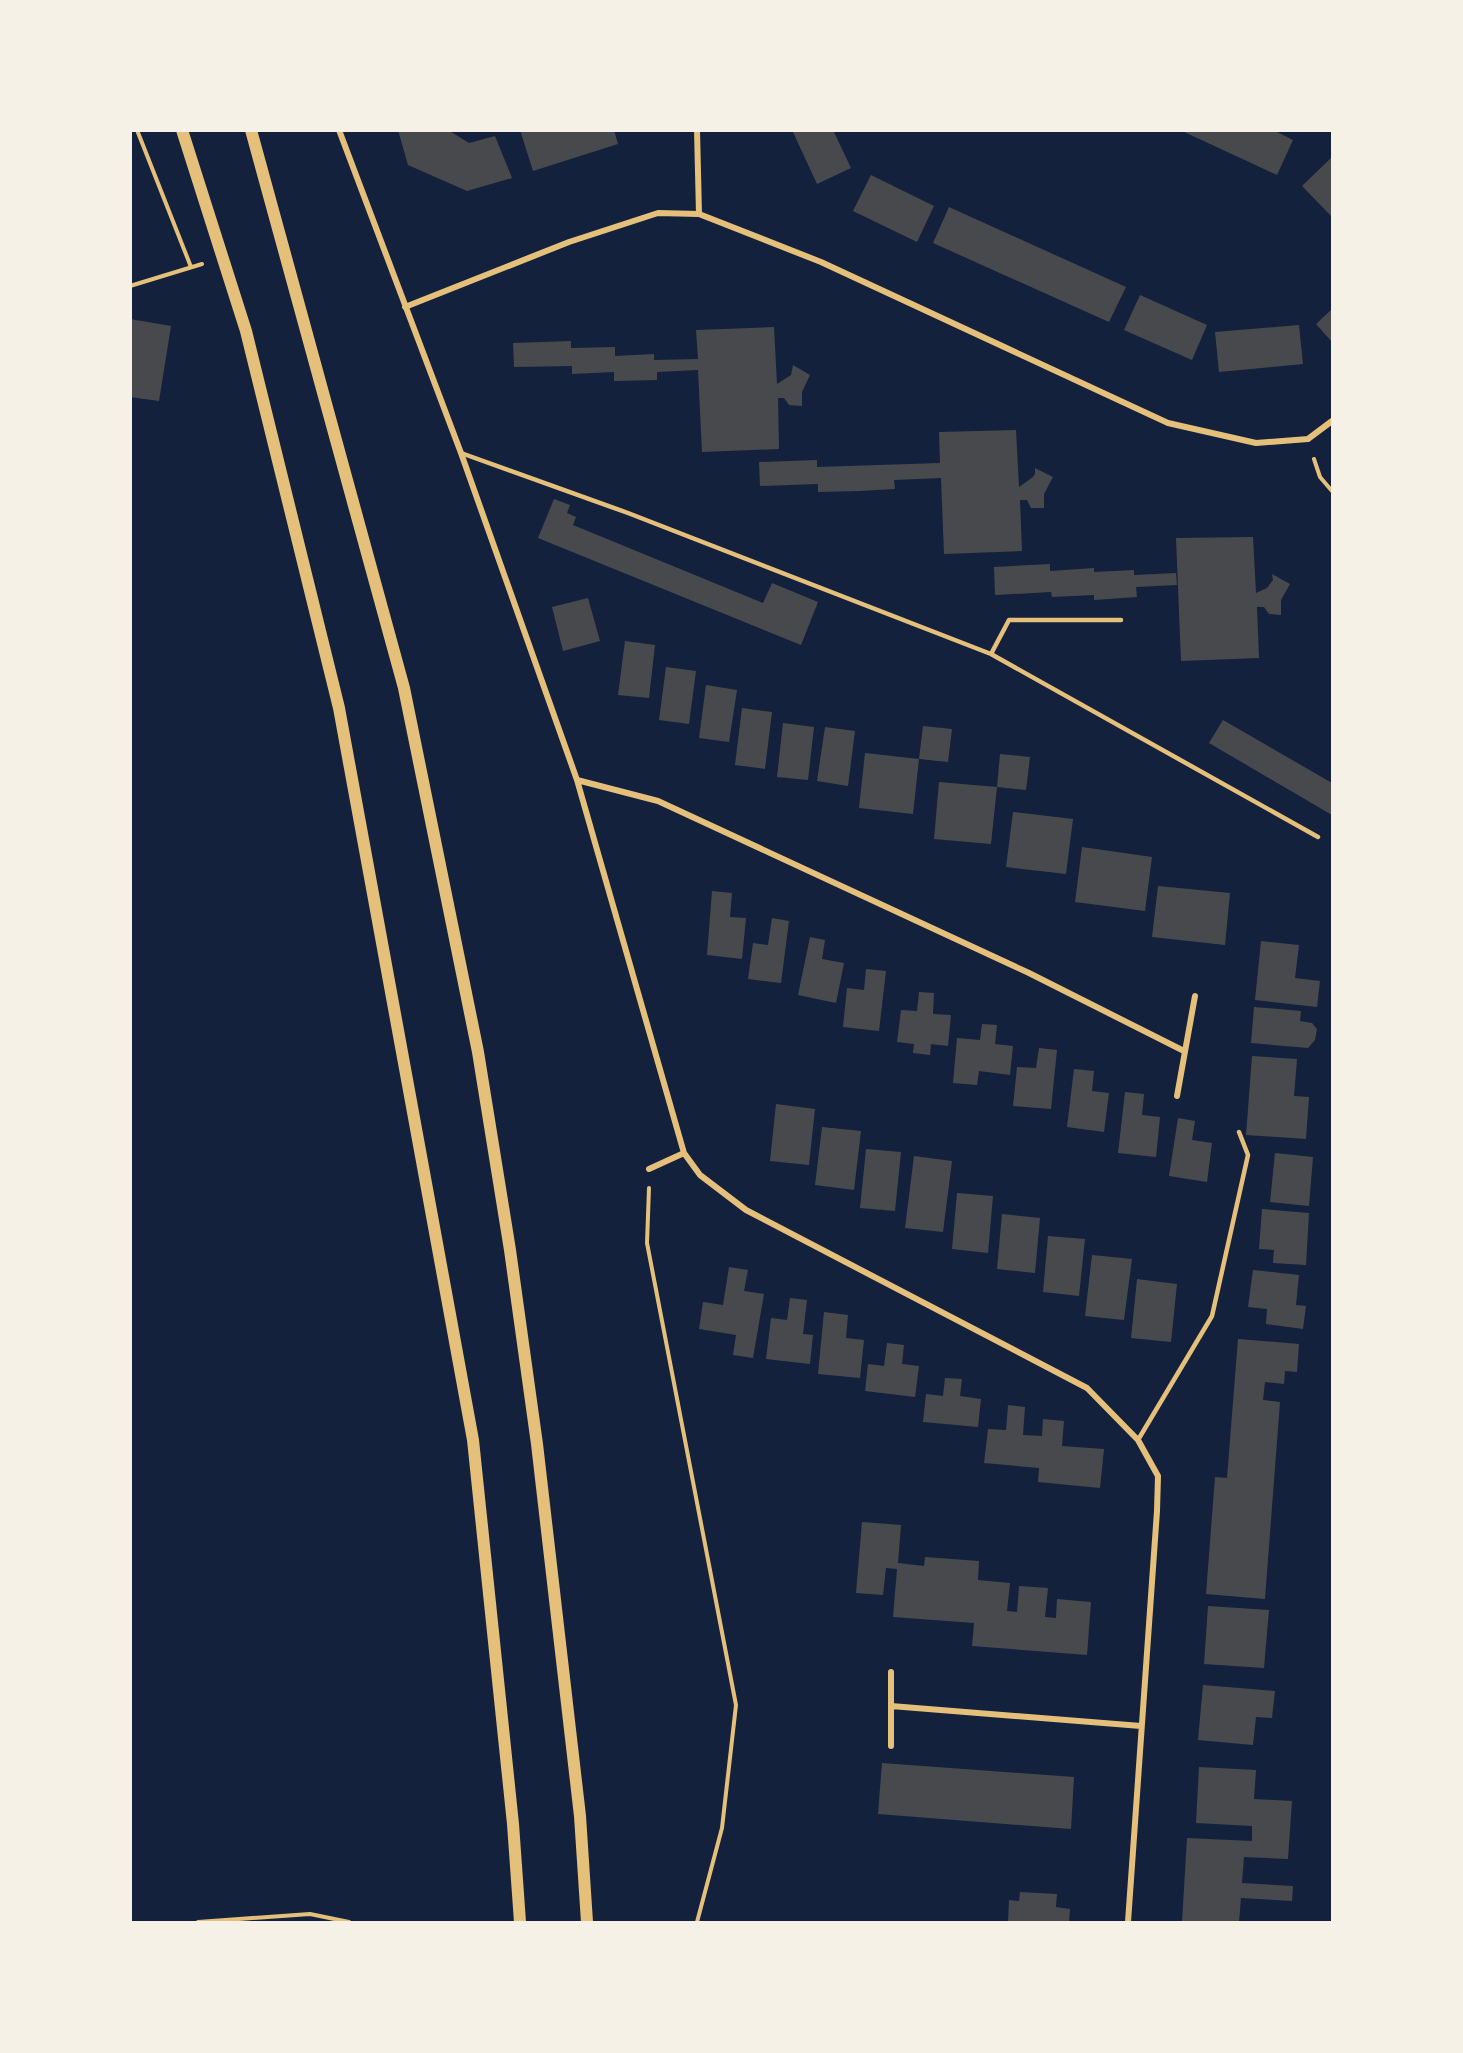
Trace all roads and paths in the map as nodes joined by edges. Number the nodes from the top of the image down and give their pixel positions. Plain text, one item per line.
1 (137, 130) edge
2 (182, 130) edge
3 (251, 130) edge
4 (339, 130) edge
5 (697, 130) edge
6 (699, 214) junction
7 (222, 258) junction
8 (191, 267) junction
9 (130, 286) edge
10 (405, 307) junction
11 (1332, 421) edge
12 (1308, 439) junction
13 (460, 453) junction
14 (1332, 491) edge
15 (1121, 620) dead end
16 (991, 654) junction
17 (577, 780) junction
18 (1318, 837) dead end
19 (1195, 996) dead end
20 (1184, 1051) junction
21 (1177, 1096) dead end
22 (1239, 1132) dead end
23 (684, 1153) junction
24 (649, 1169) joint
25 (1138, 1440) junction
26 (891, 1672) dead end
27 (891, 1706) junction
28 (1141, 1726) junction
29 (891, 1746) dead end
30 (198, 1923) edge
31 (348, 1923) edge
32 (520, 1923) edge
33 (587, 1923) edge
34 (697, 1923) edge
35 (1128, 1923) edge

1 - 8 path
2 - 7 main road
3 - 33 main road
4 - 10 street
5 - 6 street
6 - 10 street
6 - 12 street
7 - 8 path
7 - 32 main road
8 - 9 path
10 - 13 street
11 - 12 street
12 - 14 path
13 - 16 lane
13 - 17 street
15 - 16 lane
16 - 18 lane
17 - 20 street
17 - 23 street
19 - 20 street
20 - 21 street
22 - 25 lane
23 - 24 street
23 - 25 street
24 - 34 path
25 - 28 street
26 - 27 street
27 - 28 street
27 - 29 street
28 - 35 street
30 - 31 path

